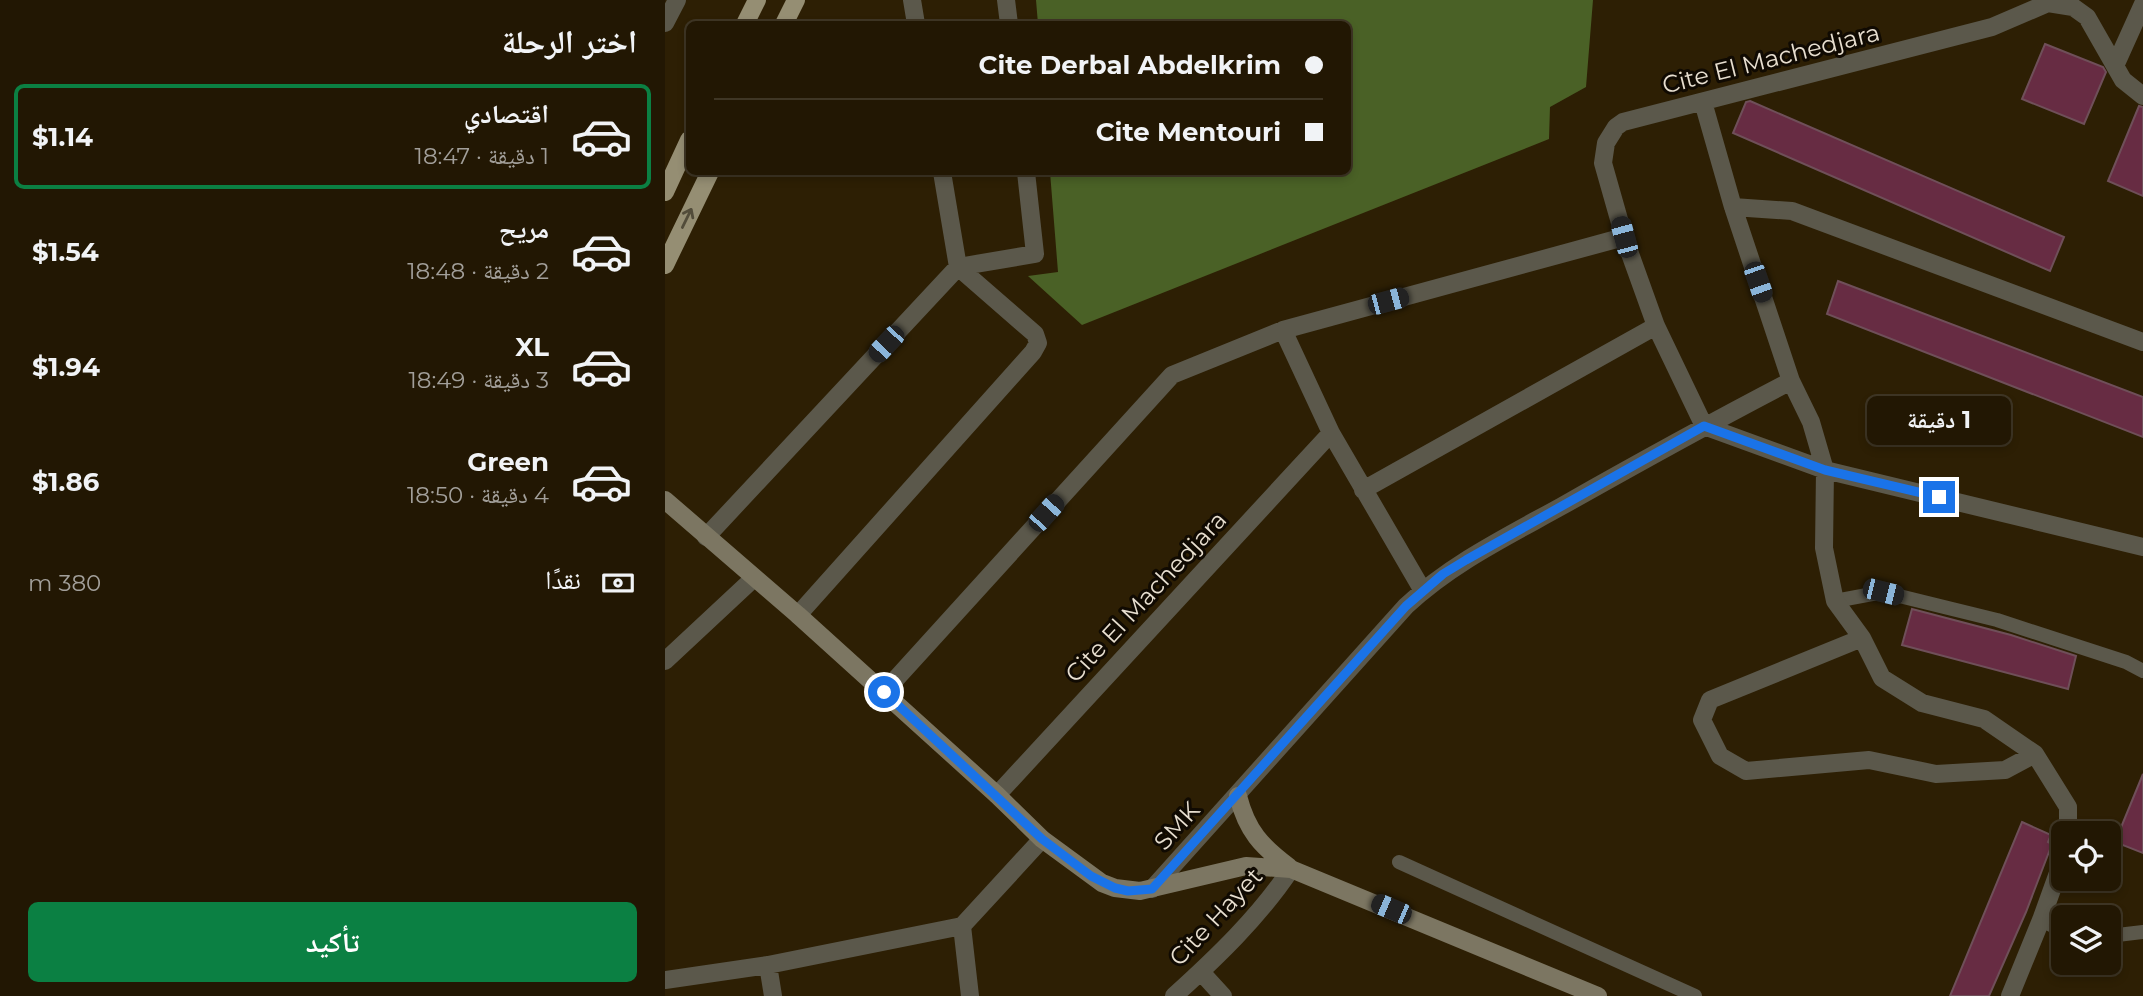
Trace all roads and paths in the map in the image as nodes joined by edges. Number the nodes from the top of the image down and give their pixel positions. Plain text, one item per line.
1 (677, 0) edge
2 (757, 0) edge
3 (796, 0) edge
4 (912, 0) edge
5 (1006, 0) edge
6 (2049, 2) edge
7 (2143, 4) edge
8 (746, 21) edge
9 (785, 21) edge
10 (916, 21) edge
11 (1009, 21) edge
12 (665, 23) edge
13 (2115, 66) junction
14 (2143, 96) edge
15 (1703, 103) junction
16 (686, 146) edge
17 (709, 175) edge
18 (942, 175) edge
19 (1025, 175) edge
20 (665, 192) edge
21 (1733, 207) junction
22 (1624, 237) junction
23 (665, 265) edge
24 (958, 267) junction
25 (1656, 326) junction
26 (1283, 330) junction
27 (2143, 342) edge
28 (1791, 381) junction
29 (1704, 426) junction
30 (1331, 433) junction
31 (1825, 470) junction
32 (1363, 490) junction
33 (665, 500) edge
34 (706, 537) junction
35 (2143, 547) edge
36 (754, 578) junction
37 (1423, 590) junction
38 (1835, 601) junction
39 (798, 615) junction
40 (1862, 638) junction
41 (665, 662) edge
42 (2143, 671) edge
43 (884, 692) junction
44 (2035, 754) junction
45 (997, 795) junction
46 (1238, 796) junction
47 (2069, 821) edge
48 (1042, 839) junction
49 (1399, 862) dead end
50 (1291, 870) junction
51 (1152, 889) junction
52 (2051, 891) edge
53 (2041, 920) junction
54 (2051, 925) edge
55 (962, 926) junction
56 (2143, 932) edge
57 (2121, 935) edge
58 (768, 965) junction
59 (1201, 972) junction
60 (670, 985) edge
61 (1588, 994) edge
62 (773, 996) edge
63 (971, 996) edge
64 (1174, 996) edge
65 (1223, 996) edge
66 (1695, 996) edge
67 (2010, 996) edge

1 - 12 street
2 - 8 main road
3 - 9 main road
4 - 10 street
5 - 11 street
6 - 13 street
6 - 15 street, Cite El Machedjara
7 - 13 street
13 - 14 street
15 - 21 street
15 - 22 street, Cite El Machedjara
16 - 20 main road
23 -> 17 main road
18 - 24 street
19 - 24 street
21 - 27 street
21 - 28 street
22 - 25 street, Cite El Machedjara
22 - 26 street
24 - 34 street
24 - 39 street
25 - 29 street, Cite El Machedjara
25 - 32 street
26 - 30 street
26 - 43 street
28 - 29 street
28 - 31 street
29 - 31 street
29 - 37 street
30 - 32 street
30 - 45 street, Cite El Machedjara
31 - 35 street
31 - 38 street
32 - 37 street
33 - 34 main road
34 - 36 main road
36 - 39 main road
36 - 41 street
37 - 46 street
38 - 40 street
38 - 42 lane
39 - 43 main road
40 - 44 street
40 - 44 street
43 - 45 main road
44 - 47 street
45 - 48 main road
46 - 50 main road
46 - 51 street, SMK
48 - 51 main road
48 - 55 street
49 - 66 lane
50 - 51 main road
50 - 59 street, Cite Hayet
50 - 61 main road
52 - 53 street
53 - 54 lane
53 - 67 street
55 - 58 street
55 - 63 street
56 - 57 lane
58 - 60 street
58 - 62 street
59 - 64 street, Cite Hayet
59 - 65 street

